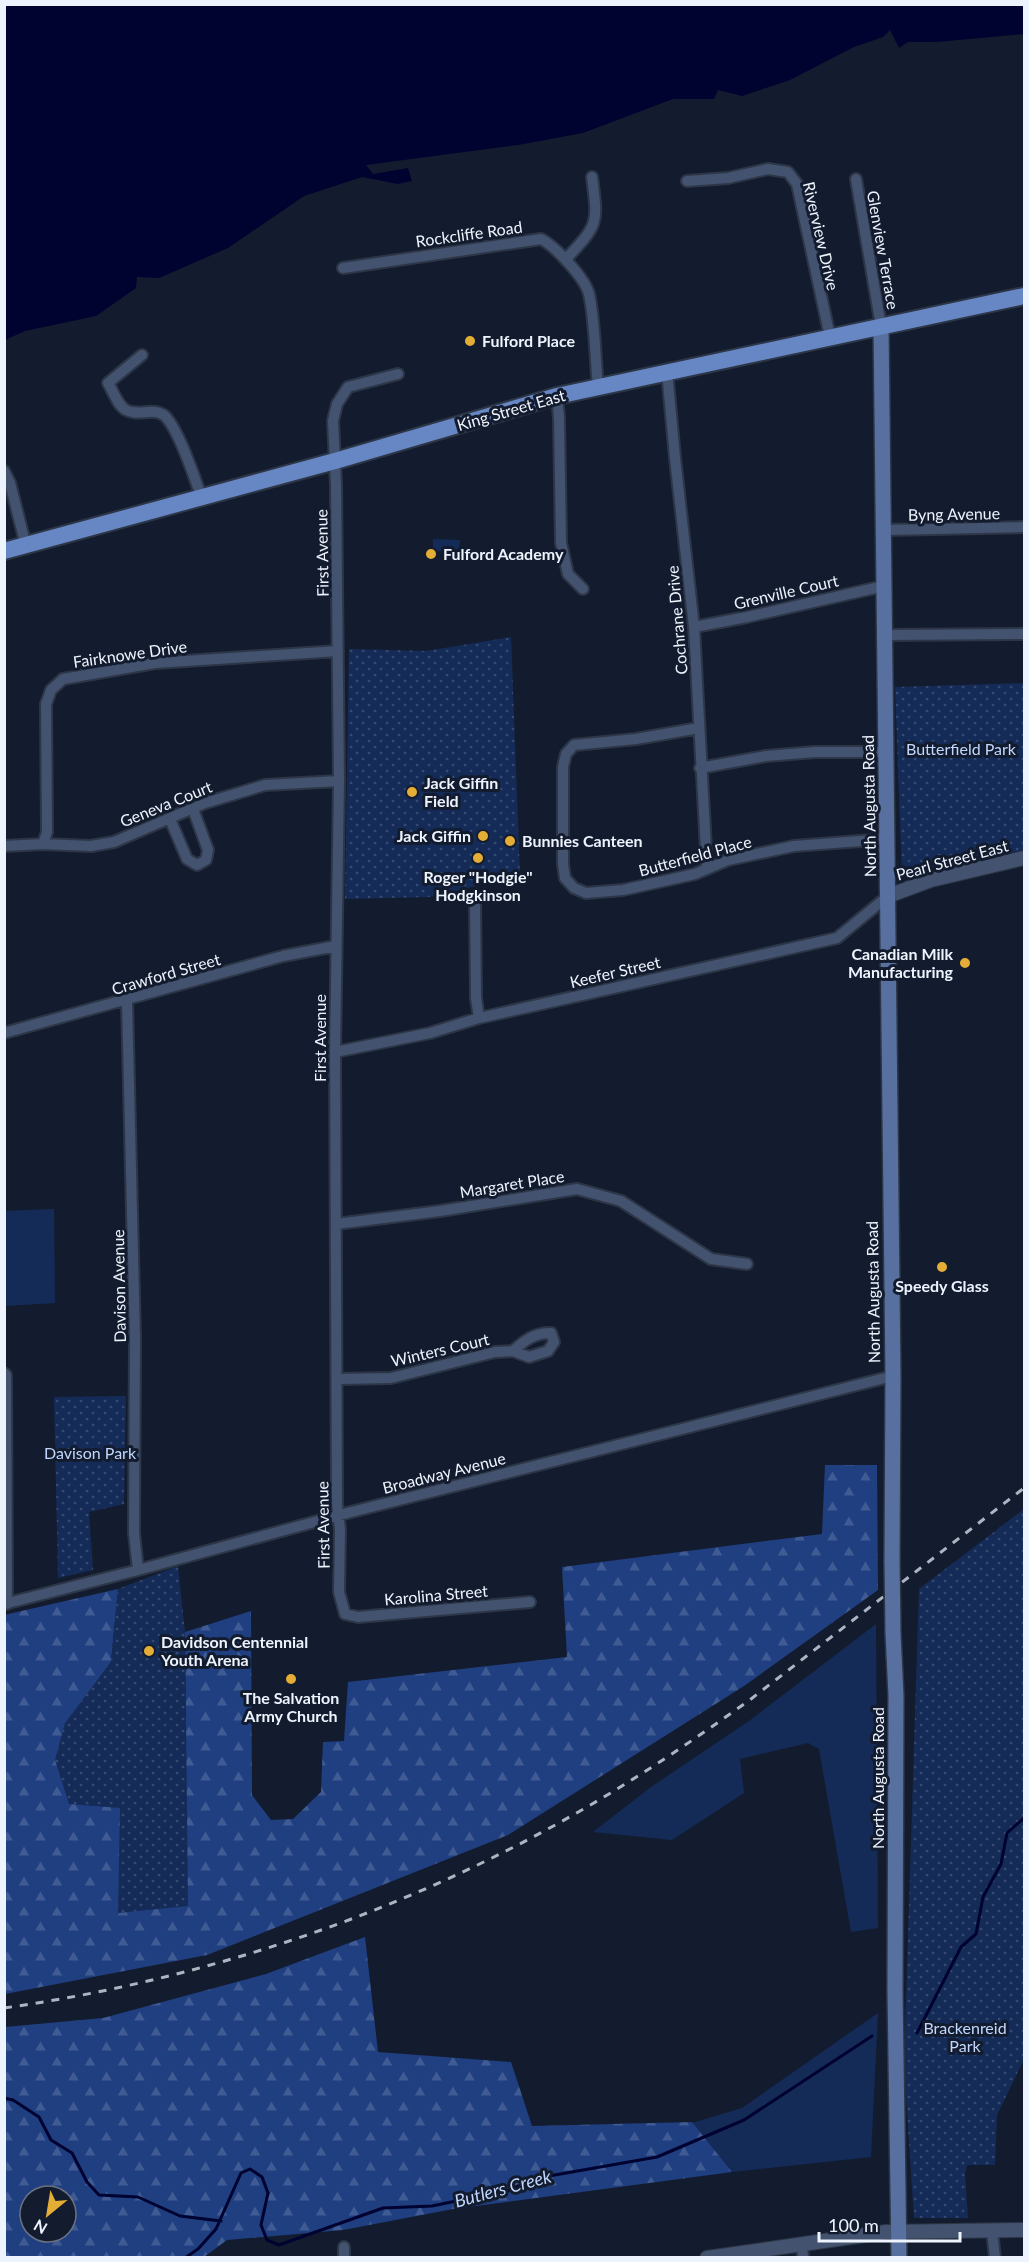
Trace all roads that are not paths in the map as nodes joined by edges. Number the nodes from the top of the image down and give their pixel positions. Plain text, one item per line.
1 (592, 177) dead end
2 (856, 179) dead end
3 (687, 181) dead end
4 (566, 259) junction
5 (343, 268) dead end
6 (1024, 296) edge
7 (881, 326) junction
8 (830, 338) junction
9 (142, 356) dead end
10 (667, 371) junction
11 (398, 374) dead end
12 (598, 386) junction
13 (557, 396) junction
14 (335, 462) junction
15 (4, 471) edge
16 (202, 498) junction
17 (1024, 527) edge
18 (884, 530) junction
19 (26, 546) junction
20 (4, 551) edge
21 (884, 586) junction
22 (584, 589) dead end
23 (694, 627) junction
24 (1024, 634) edge
25 (885, 635) junction
26 (338, 651) junction
27 (699, 728) junction
28 (887, 752) junction
29 (700, 768) junction
30 (339, 781) junction
31 (193, 809) junction
32 (170, 819) junction
33 (886, 840) junction
34 (43, 844) junction
35 (4, 846) edge
36 (1024, 858) edge
37 (707, 868) junction
38 (888, 896) junction
39 (475, 899) dead end
40 (336, 946) junction
41 (127, 1001) junction
42 (479, 1018) junction
43 (4, 1034) edge
44 (335, 1052) junction
45 (336, 1224) junction
46 (747, 1264) dead end
47 (513, 1351) dead end
48 (4, 1373) edge
49 (892, 1376) junction
50 (338, 1378) junction
51 (5, 1465) edge
52 (338, 1515) junction
53 (138, 1570) junction
54 (530, 1602) dead end
55 (6, 1604) edge
56 (346, 1614) joint
57 (992, 2230) junction
58 (1024, 2230) edge
59 (898, 2232) junction
60 (802, 2251) edge
61 (707, 2258) edge
62 (899, 2258) edge
63 (995, 2258) edge

1 - 4 street
2 - 7 street, Glenview Terrace
3 - 8 street, Riverview Drive
4 - 5 street, Rockcliffe Road
4 - 12 street, Rockcliffe Road
6 - 7 main road, King Street East
7 - 8 main road, King Street East
7 - 18 main road, North Augusta Road
8 - 10 main road, King Street East
9 - 16 street
10 - 12 main road, King Street East
10 - 23 street, Cochrane Drive
11 - 14 street, First Avenue
12 - 13 main road, King Street East
13 - 14 main road, King Street East
13 - 22 street
14 - 16 main road, King Street East
14 - 26 street, First Avenue
15 - 19 street
16 - 19 main road, King Street East
17 - 18 street, Byng Avenue
18 - 21 main road, North Augusta Road
19 - 20 main road, King Street East
21 - 23 street, Grenville Court
21 - 25 main road, North Augusta Road
23 - 27 street, Cochrane Drive
24 - 25 street
25 - 28 main road, North Augusta Road
26 - 30 street, First Avenue
26 - 34 street, Fairknowe Drive
27 - 29 street, Cochrane Drive
27 - 37 street, Butterfield Place
28 - 29 street
28 - 33 main road, North Augusta Road
29 - 37 street, Cochrane Drive
30 - 31 street, Geneva Court
30 - 40 street, First Avenue
31 - 32 street, Geneva Court
31 - 32 street
32 - 34 street, Geneva Court
33 - 37 street, Butterfield Place
33 - 38 main road, North Augusta Road
34 - 35 street, Geneva Court
36 - 38 street, Pearl Street East
38 - 42 street, Keefer Street
38 - 49 main road, North Augusta Road
39 - 42 street
40 - 41 street, Crawford Street
40 - 44 street, First Avenue
41 - 43 street, Crawford Street
41 - 53 street, Davison Avenue
42 - 44 street, Keefer Street
44 - 45 street, First Avenue
45 - 46 street, Margaret Place
45 - 50 street, First Avenue
47 - 50 street, Winters Court
48 - 51 street
49 - 52 street, Broadway Avenue
49 - 59 main road, North Augusta Road, bridge
50 - 52 street, First Avenue
51 - 55 street
52 - 53 street, Broadway Avenue
52 - 56 street, First Avenue
53 - 55 street, Broadway Avenue
54 - 56 street, Karolina Street
57 - 58 street
57 - 59 street
57 - 63 street
59 - 60 street
59 - 62 main road, North Augusta Road
60 - 61 street

